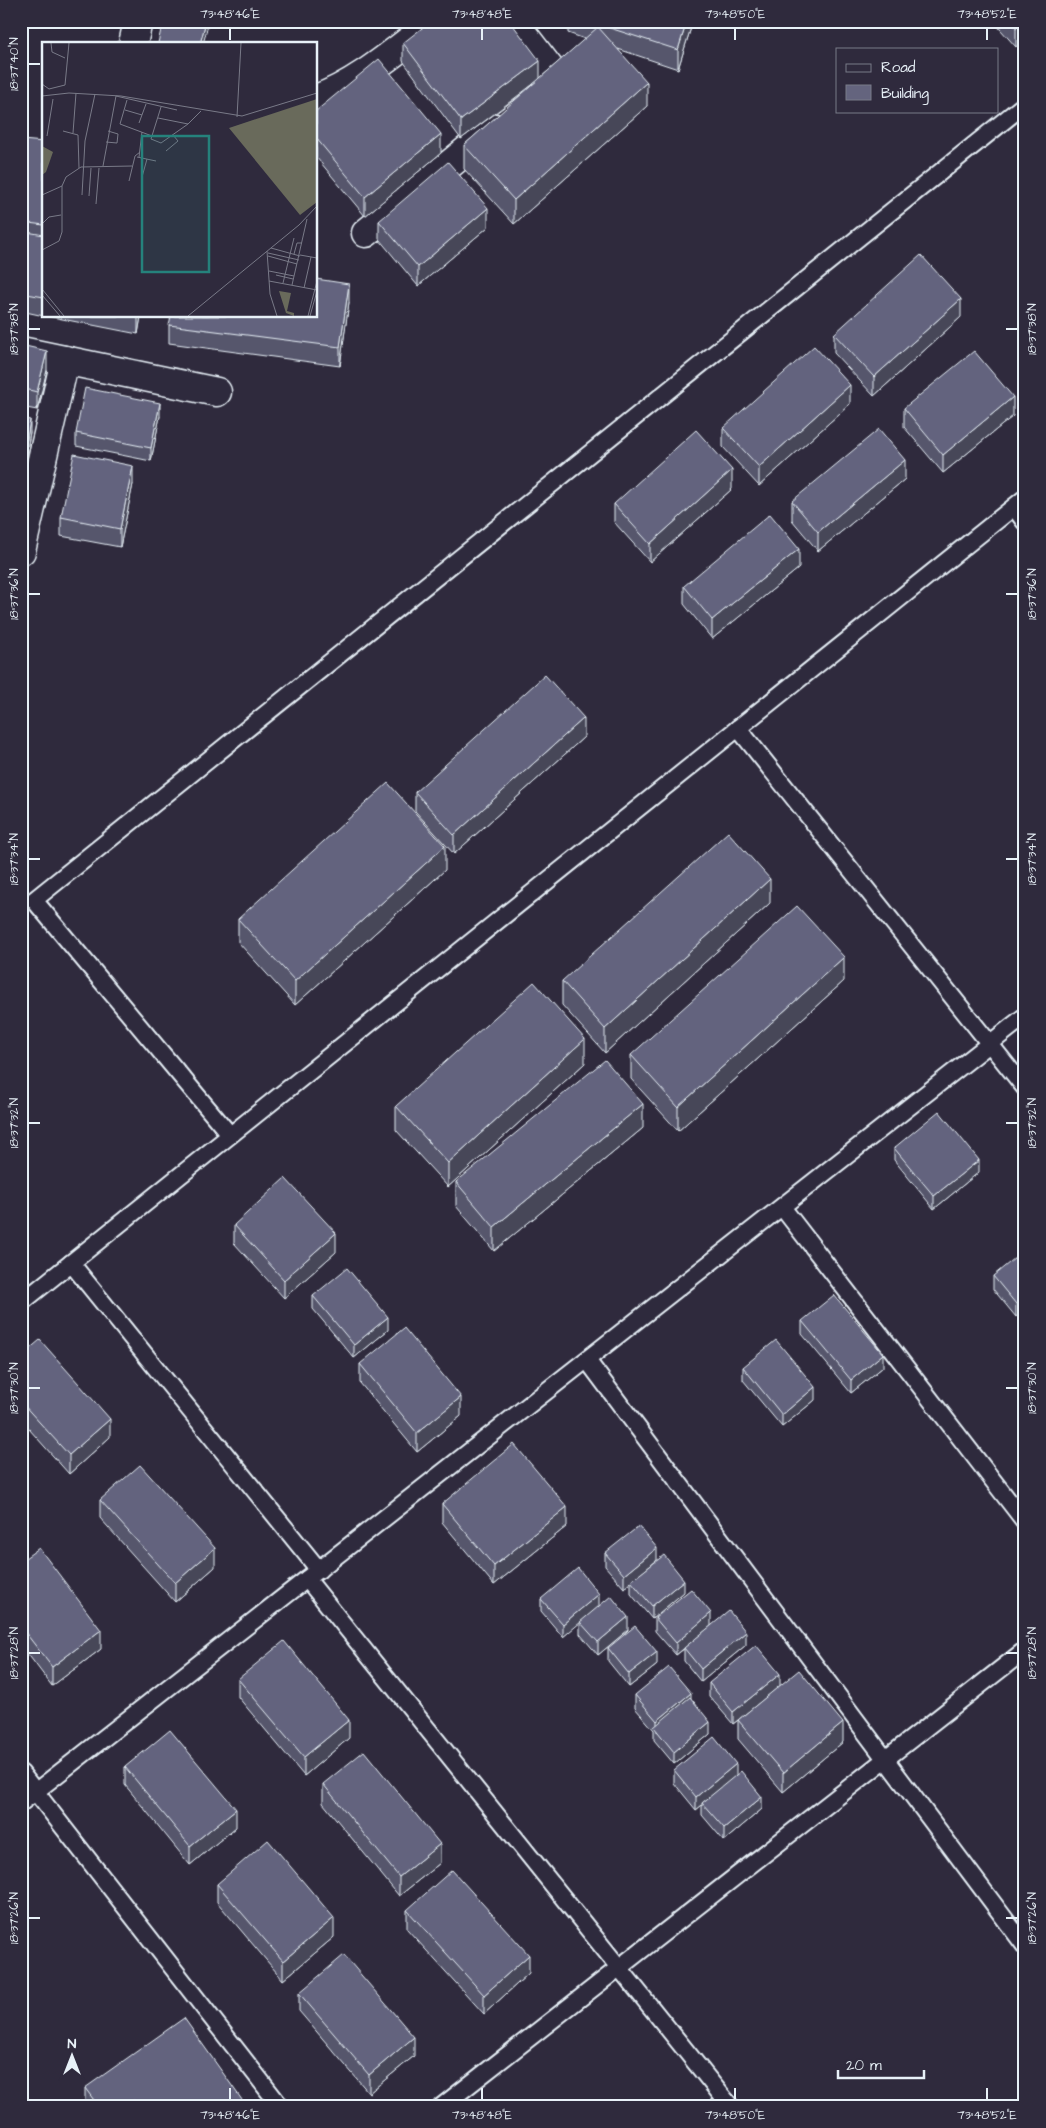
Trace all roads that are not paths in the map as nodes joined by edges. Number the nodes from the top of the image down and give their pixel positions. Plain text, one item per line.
1 (138, 21) edge
2 (435, 21) edge
3 (514, 21) edge
4 (133, 42) edge
5 (318, 98) edge
6 (1025, 104) edge
7 (366, 232) dead end
8 (21, 350) edge
9 (65, 360) junction
10 (217, 392) dead end
11 (1019, 503) edge
12 (1025, 522) edge
13 (21, 551) edge
14 (738, 728) junction
15 (1025, 1016) edge
16 (990, 1043) junction
17 (1025, 1088) edge
18 (230, 1135) junction
19 (782, 1207) junction
20 (71, 1263) junction
21 (21, 1303) edge
22 (587, 1360) junction
23 (1025, 1522) edge
24 (313, 1574) junction
25 (1025, 1650) edge
26 (885, 1759) junction
27 (21, 1773) edge
28 (36, 1792) junction
29 (21, 1803) edge
30 (1025, 1946) edge
31 (619, 1967) junction
32 (281, 2107) edge
33 (441, 2107) edge
34 (731, 2107) edge

1 - 4 street
2 - 5 street
3 - 7 street
6 - 18 lane
8 - 9 street
9 - 10 street
9 - 13 street
11 - 12 lane
11 - 14 lane
14 - 16 lane
14 - 18 lane
15 - 16 lane
16 - 17 lane
16 - 19 lane
18 - 20 lane
19 - 22 lane
19 - 23 lane
20 - 21 lane
20 - 24 lane
22 - 24 lane
22 - 26 lane
24 - 28 lane
24 - 31 lane
25 - 26 lane
26 - 30 lane
26 - 31 lane
27 - 28 lane
28 - 29 lane
28 - 32 lane
31 - 33 lane
31 - 34 lane

